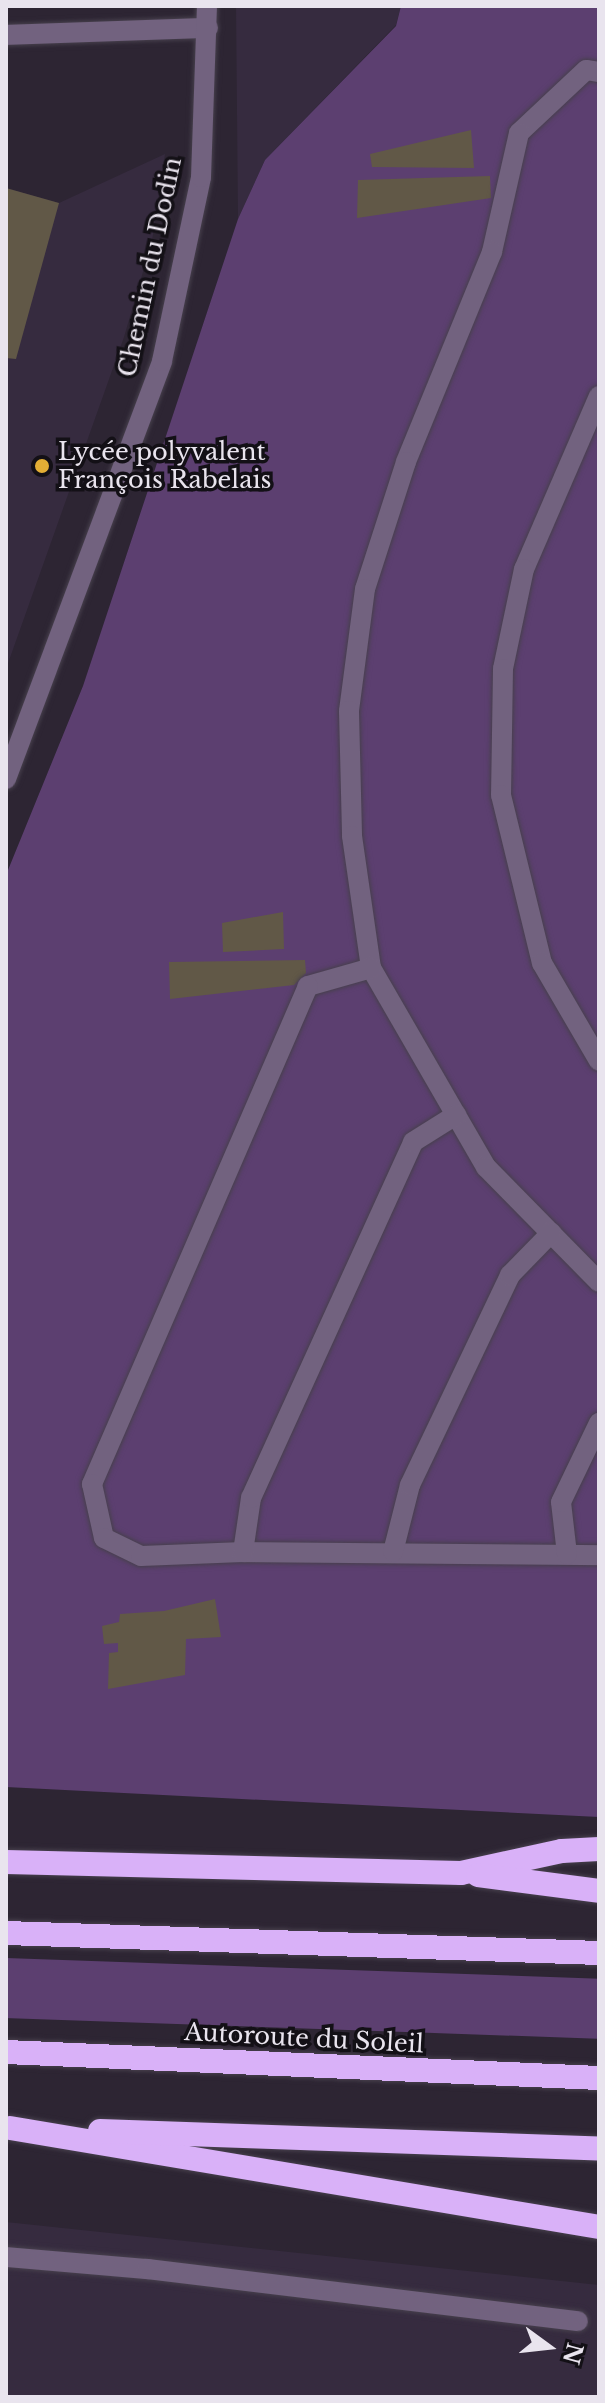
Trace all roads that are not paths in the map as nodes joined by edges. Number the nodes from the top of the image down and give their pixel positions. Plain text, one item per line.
1 (207, 6) edge
2 (208, 28) junction
3 (6, 35) edge
4 (599, 72) edge
5 (599, 396) edge
6 (6, 779) edge
7 (371, 968) junction
8 (599, 1061) edge
9 (456, 1115) junction
10 (551, 1233) junction
11 (599, 1282) edge
12 (599, 1423) edge
13 (243, 1552) junction
14 (393, 1552) junction
15 (567, 1554) junction
16 (599, 1555) edge
17 (599, 1849) edge
18 (6, 1862) edge
19 (461, 1873) junction
20 (599, 1891) edge
21 (6, 1933) edge
22 (599, 1953) edge
23 (6, 2052) edge
24 (599, 2078) edge
25 (8, 2127) edge
26 (599, 2148) edge
27 (599, 2227) edge
28 (6, 2257) edge
29 (578, 2321) dead end

1 - 2 street, Chemin du Dodin
2 - 3 street
2 - 6 street, Chemin du Dodin
4 - 7 street
5 - 8 street
7 - 9 street
7 - 13 street
9 - 10 street
9 - 13 street
10 - 11 street
10 - 14 street
12 - 15 street
13 - 14 street
14 - 15 street
15 - 16 street
17 - 19 highway
18 - 19 highway
19 - 20 highway
21 - 22 highway
23 - 24 highway, Autoroute du Soleil
25 - 26 highway
25 - 27 highway
28 - 29 street

